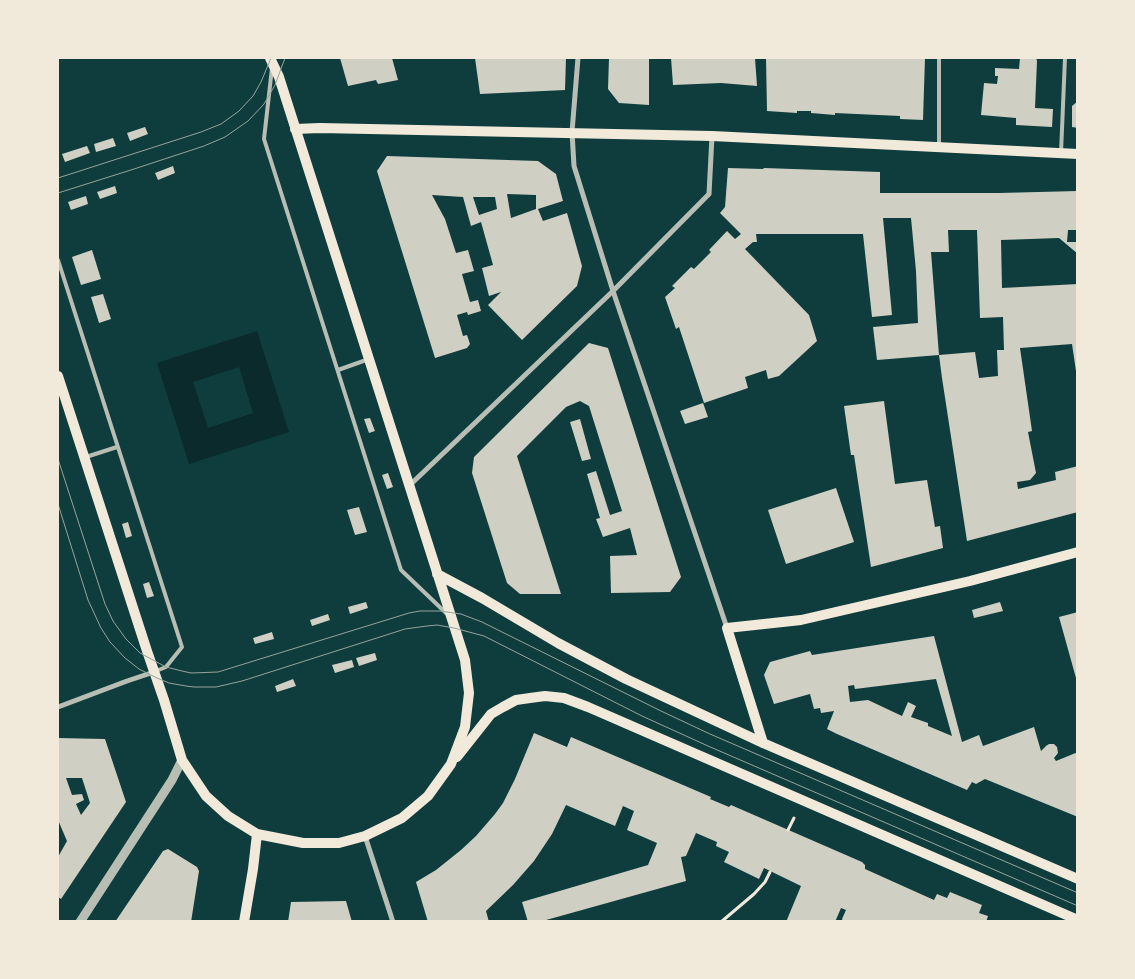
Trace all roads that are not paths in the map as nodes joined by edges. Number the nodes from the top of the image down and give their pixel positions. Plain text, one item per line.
1 (578, 58) edge
2 (939, 58) edge
3 (1065, 58) edge
4 (272, 59) edge
5 (295, 128) junction
6 (572, 132) junction
7 (712, 136) junction
8 (939, 148) junction
9 (1061, 153) junction
10 (1078, 154) edge
11 (58, 260) edge
12 (613, 291) junction
13 (369, 359) junction
14 (338, 370) junction
15 (58, 376) edge
16 (117, 447) junction
17 (84, 457) junction
18 (409, 485) junction
19 (1078, 552) edge
20 (437, 574) junction
21 (452, 618) junction
22 (727, 628) junction
23 (154, 672) junction
24 (58, 708) edge
25 (763, 743) junction
26 (182, 760) junction
27 (452, 764) junction
28 (257, 834) junction
29 (366, 836) junction
30 (1078, 879) edge
31 (1078, 920) edge
32 (80, 922) edge
33 (244, 922) edge
34 (393, 922) edge

1 - 6 street
2 - 8 lane
3 - 9 lane
4 - 5 main road
4 - 14 lane
5 - 6 main road
5 - 13 main road
6 - 7 main road
6 - 12 street
7 - 8 main road
7 - 12 street
8 - 9 main road
9 - 10 main road
11 - 16 lane
12 - 18 street
12 - 22 street
13 - 14 lane
13 - 18 main road
14 - 21 lane
15 - 17 main road
16 - 17 lane
16 - 23 lane
17 - 23 main road
18 - 20 main road
19 - 22 main road
20 - 21 main road
20 - 25 main road
21 - 27 main road
22 - 25 main road
23 - 24 street
23 - 26 main road
25 - 30 main road
26 - 28 main road
26 - 32 street
27 - 29 main road
27 - 31 main road
28 - 29 main road
28 - 33 main road
29 - 34 street

